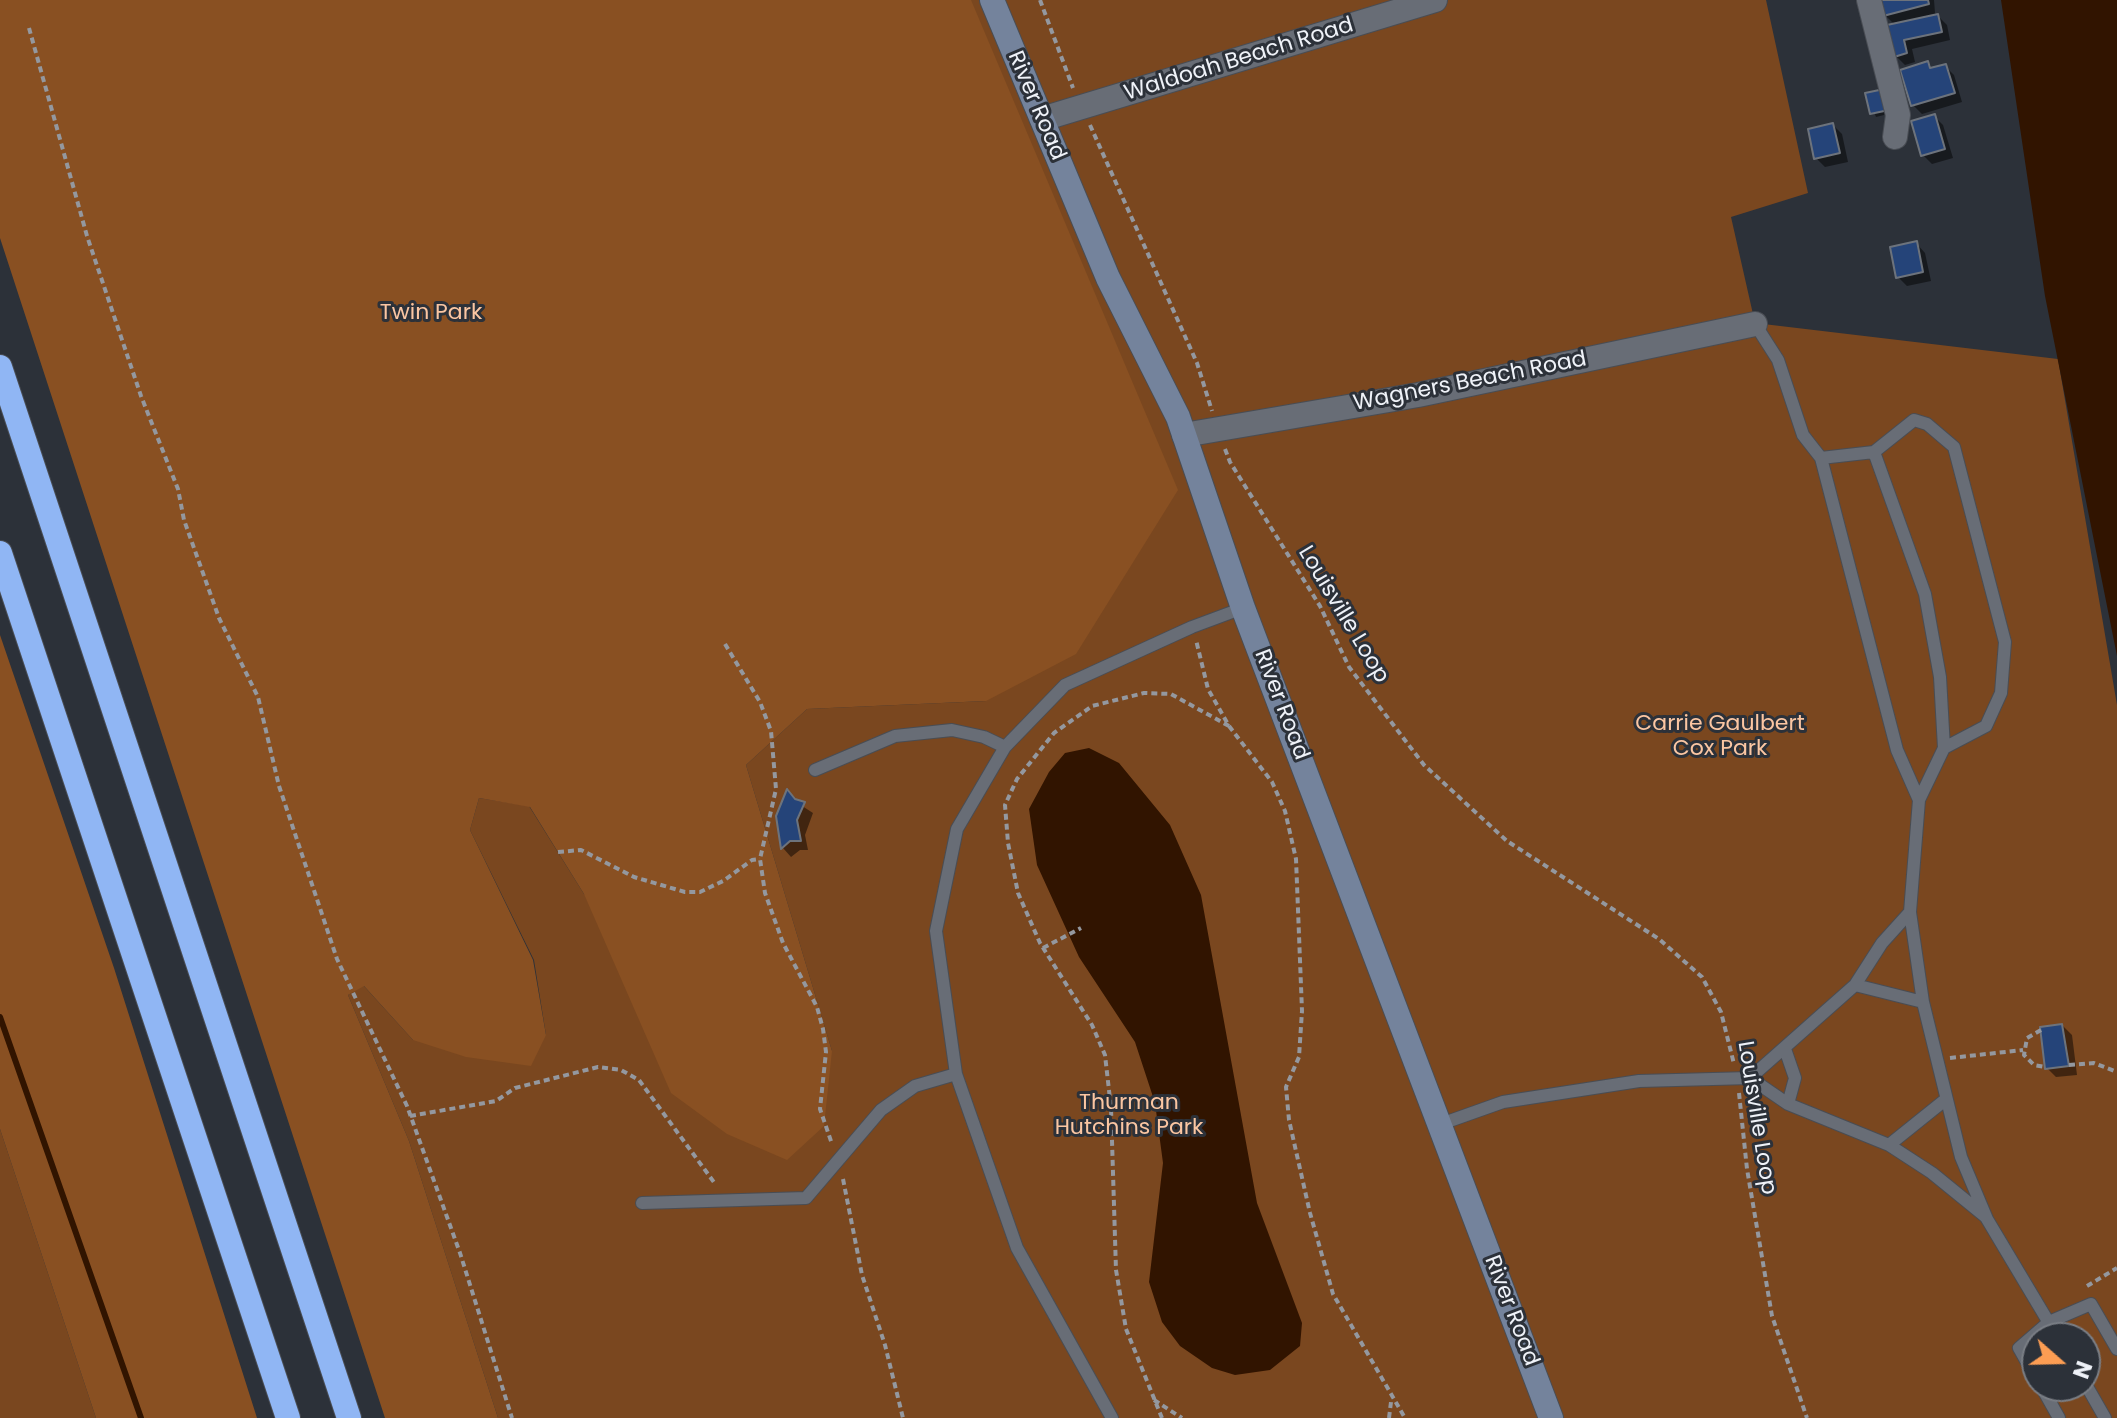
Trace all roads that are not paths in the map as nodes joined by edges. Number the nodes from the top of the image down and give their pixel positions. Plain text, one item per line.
1 (992, 0) edge
2 (1435, 0) edge
3 (1869, 0) edge
4 (1042, 119) junction
5 (1895, 137) dead end
6 (1755, 324) joint
7 (0, 367) edge
8 (1184, 435) junction
9 (1874, 452) junction
10 (1821, 458) junction
11 (0, 553) edge
12 (1243, 608) junction
13 (1005, 747) junction
14 (1944, 748) junction
15 (815, 770) dead end
16 (1919, 800) junction
17 (1910, 912) junction
18 (1855, 985) junction
19 (1923, 1002) junction
20 (1785, 1049) junction
21 (956, 1074) junction
22 (1744, 1079) junction
23 (1945, 1100) junction
24 (1788, 1104) junction
25 (1441, 1124) junction
26 (1889, 1145) junction
27 (642, 1203) dead end
28 (1987, 1219) junction
29 (2049, 1322) joint
30 (2117, 1349) edge
31 (288, 1418) edge
32 (349, 1418) edge
33 (1112, 1418) edge
34 (1551, 1418) edge

1 - 4 street, River Road
2 - 4 street, Waldoah Beach Road
3 - 5 street
4 - 8 street, River Road
6 - 8 street, Wagners Beach Road
6 - 10 lane
7 - 32 highway
8 - 12 street, River Road
9 - 10 lane
9 - 14 lane
9 - 14 lane
10 - 16 lane
11 - 31 highway
12 - 13 lane
12 - 25 street, River Road
13 - 15 lane
13 - 21 lane
14 - 16 lane
16 - 17 lane
17 - 18 lane
17 - 19 lane
18 - 19 lane
18 - 20 lane
19 - 23 lane
20 - 22 lane
20 - 24 lane
21 - 27 lane
21 - 33 lane
22 - 24 lane
22 - 25 lane
23 - 26 lane
23 - 28 lane
24 - 26 lane
25 - 34 street, River Road
26 - 28 lane
28 - 29 lane
29 - 30 lane

